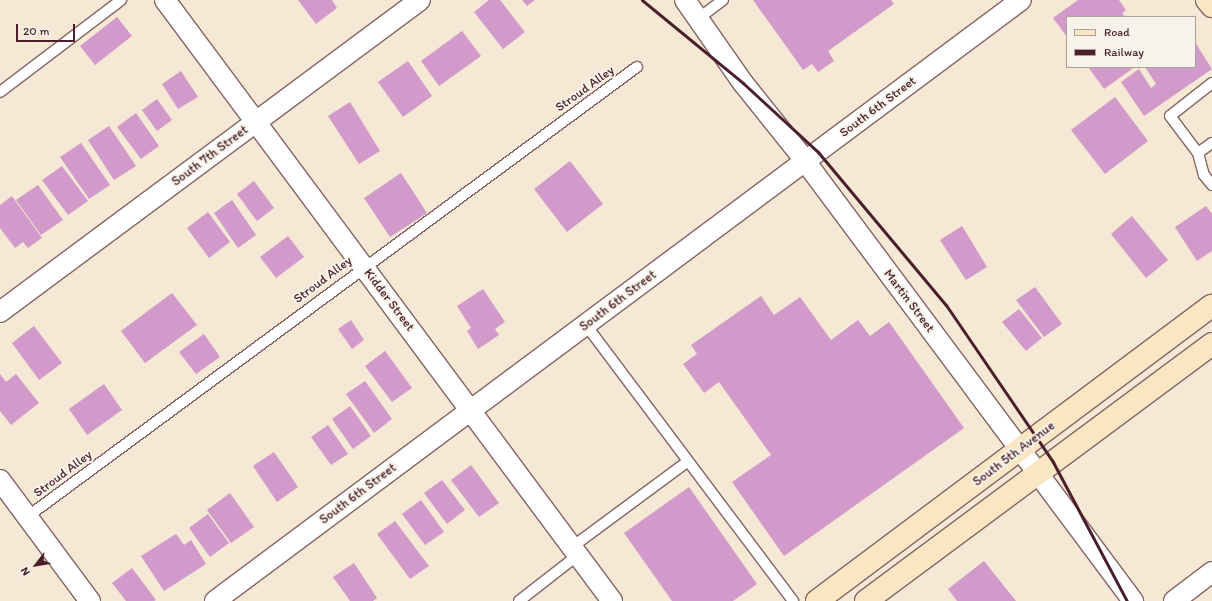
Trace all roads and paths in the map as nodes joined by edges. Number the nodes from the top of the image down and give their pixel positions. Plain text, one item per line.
1 (121, 0) edge
2 (165, 0) edge
3 (420, 0) edge
4 (685, 0) edge
5 (723, 0) edge
6 (1021, 0) edge
7 (1208, 0) edge
8 (1212, 6) edge
9 (699, 18) junction
10 (637, 67) dead end
11 (1212, 83) edge
12 (0, 92) edge
13 (256, 122) junction
14 (1212, 143) edge
15 (1198, 154) junction
16 (805, 161) junction
17 (1212, 185) edge
18 (363, 267) junction
19 (1212, 306) edge
20 (0, 312) edge
21 (586, 325) junction
22 (1212, 344) edge
23 (471, 411) junction
24 (1020, 450) junction
25 (687, 462) junction
26 (1037, 474) junction
27 (0, 480) edge
28 (27, 517) junction
29 (575, 551) junction
30 (1212, 572) edge
31 (90, 601) edge
32 (215, 601) edge
33 (519, 601) edge
34 (612, 601) edge
35 (793, 601) edge
36 (817, 601) edge
37 (866, 601) edge
38 (1133, 601) edge
39 (1174, 601) edge

1 - 12 lane
2 - 13 street, Kidder Street
3 - 13 street, South 7th Street
4 - 9 street, Martin Street
5 - 9 lane
6 - 16 street, South 6th Street
7 - 8 street
9 - 16 street, Martin Street
10 - 18 lane, Stroud Alley
11 - 15 lane
13 - 18 street, Kidder Street
13 - 20 street, South 7th Street
14 - 15 lane
15 - 17 lane
16 - 21 street, South 6th Street
16 - 24 street, Martin Street
18 - 23 street, Kidder Street
18 - 28 lane, Stroud Alley
19 - 24 street, South 5th Avenue
21 - 23 street, South 6th Street
21 - 25 lane
22 - 26 street
23 - 29 street, Kidder Street
23 - 32 street, South 6th Street
24 - 26 street, Martin Street
24 - 36 street, South 5th Avenue
25 - 29 lane
25 - 35 lane
26 - 37 street
26 - 38 street, Martin Street
27 - 28 street
28 - 31 street
29 - 33 lane
29 - 34 street, Kidder Street
30 - 39 street

